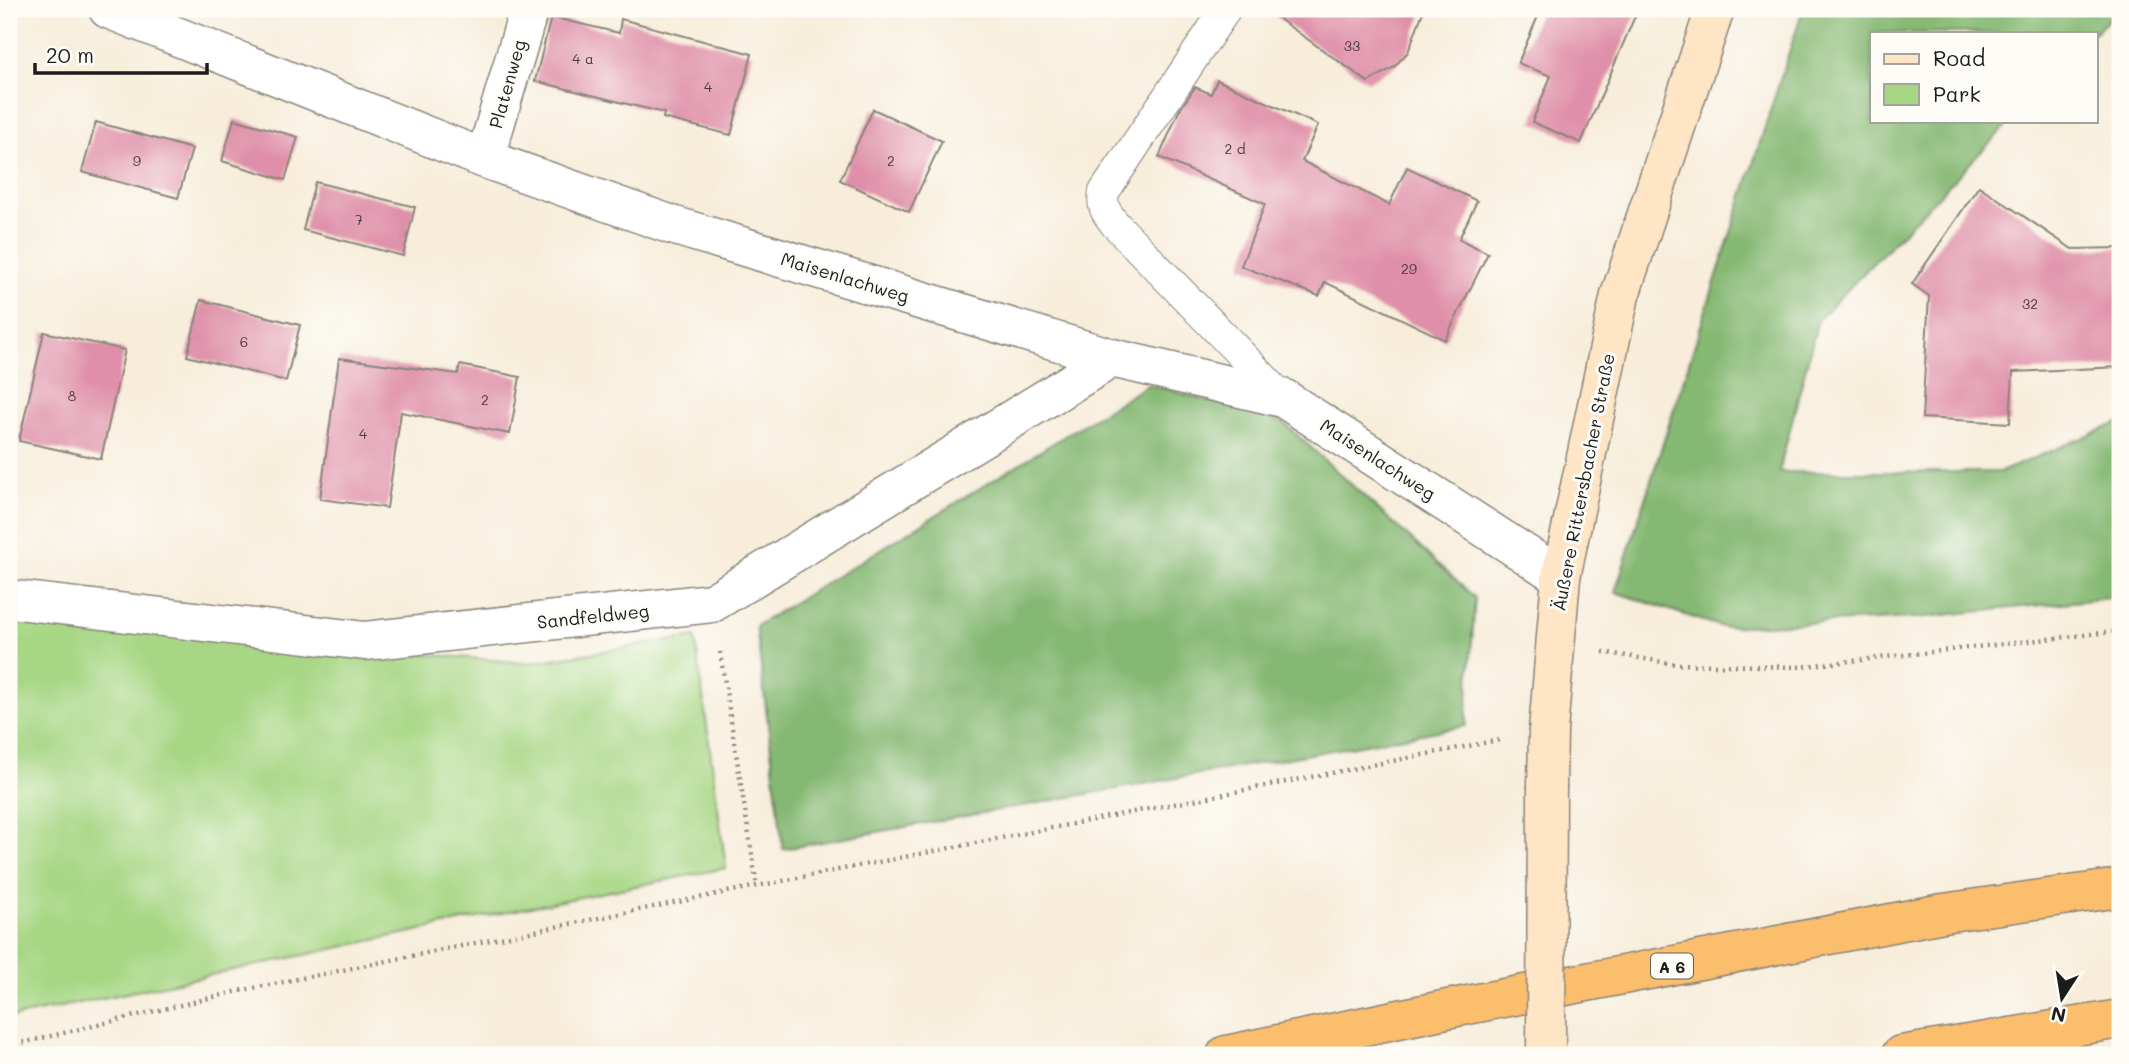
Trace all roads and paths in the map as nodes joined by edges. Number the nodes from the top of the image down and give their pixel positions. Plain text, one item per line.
1 (107, 9) edge
2 (529, 9) edge
3 (1716, 9) edge
4 (1224, 12) dead end
5 (485, 159) junction
6 (1112, 358) junction
7 (1283, 398) junction
8 (1561, 577) junction
9 (9, 599) edge
10 (712, 603) junction
11 (2120, 631) edge
12 (1596, 651) dead end
13 (1548, 731) junction
14 (757, 886) junction
15 (2120, 888) edge
16 (2120, 1019) edge
17 (9, 1046) edge
18 (1226, 1055) edge
19 (1546, 1055) edge
20 (1901, 1055) edge

1 - 5 street, Maisenlachweg
2 - 5 street, Platenweg
3 - 8 main road, Äußere Rittersbacher Straße
4 - 7 lane
5 - 6 street, Maisenlachweg
6 - 7 street, Maisenlachweg
6 - 10 street, Sandfeldweg
7 - 8 street, Maisenlachweg
8 - 13 main road, Äußere Rittersbacher Straße
9 - 10 street, Sandfeldweg
10 - 14 path
11 - 12 path
13 - 14 path
13 - 19 main road, Äußere Rittersbacher Straße, bridge
14 - 17 path
15 - 18 highway, A 6
16 - 20 highway

